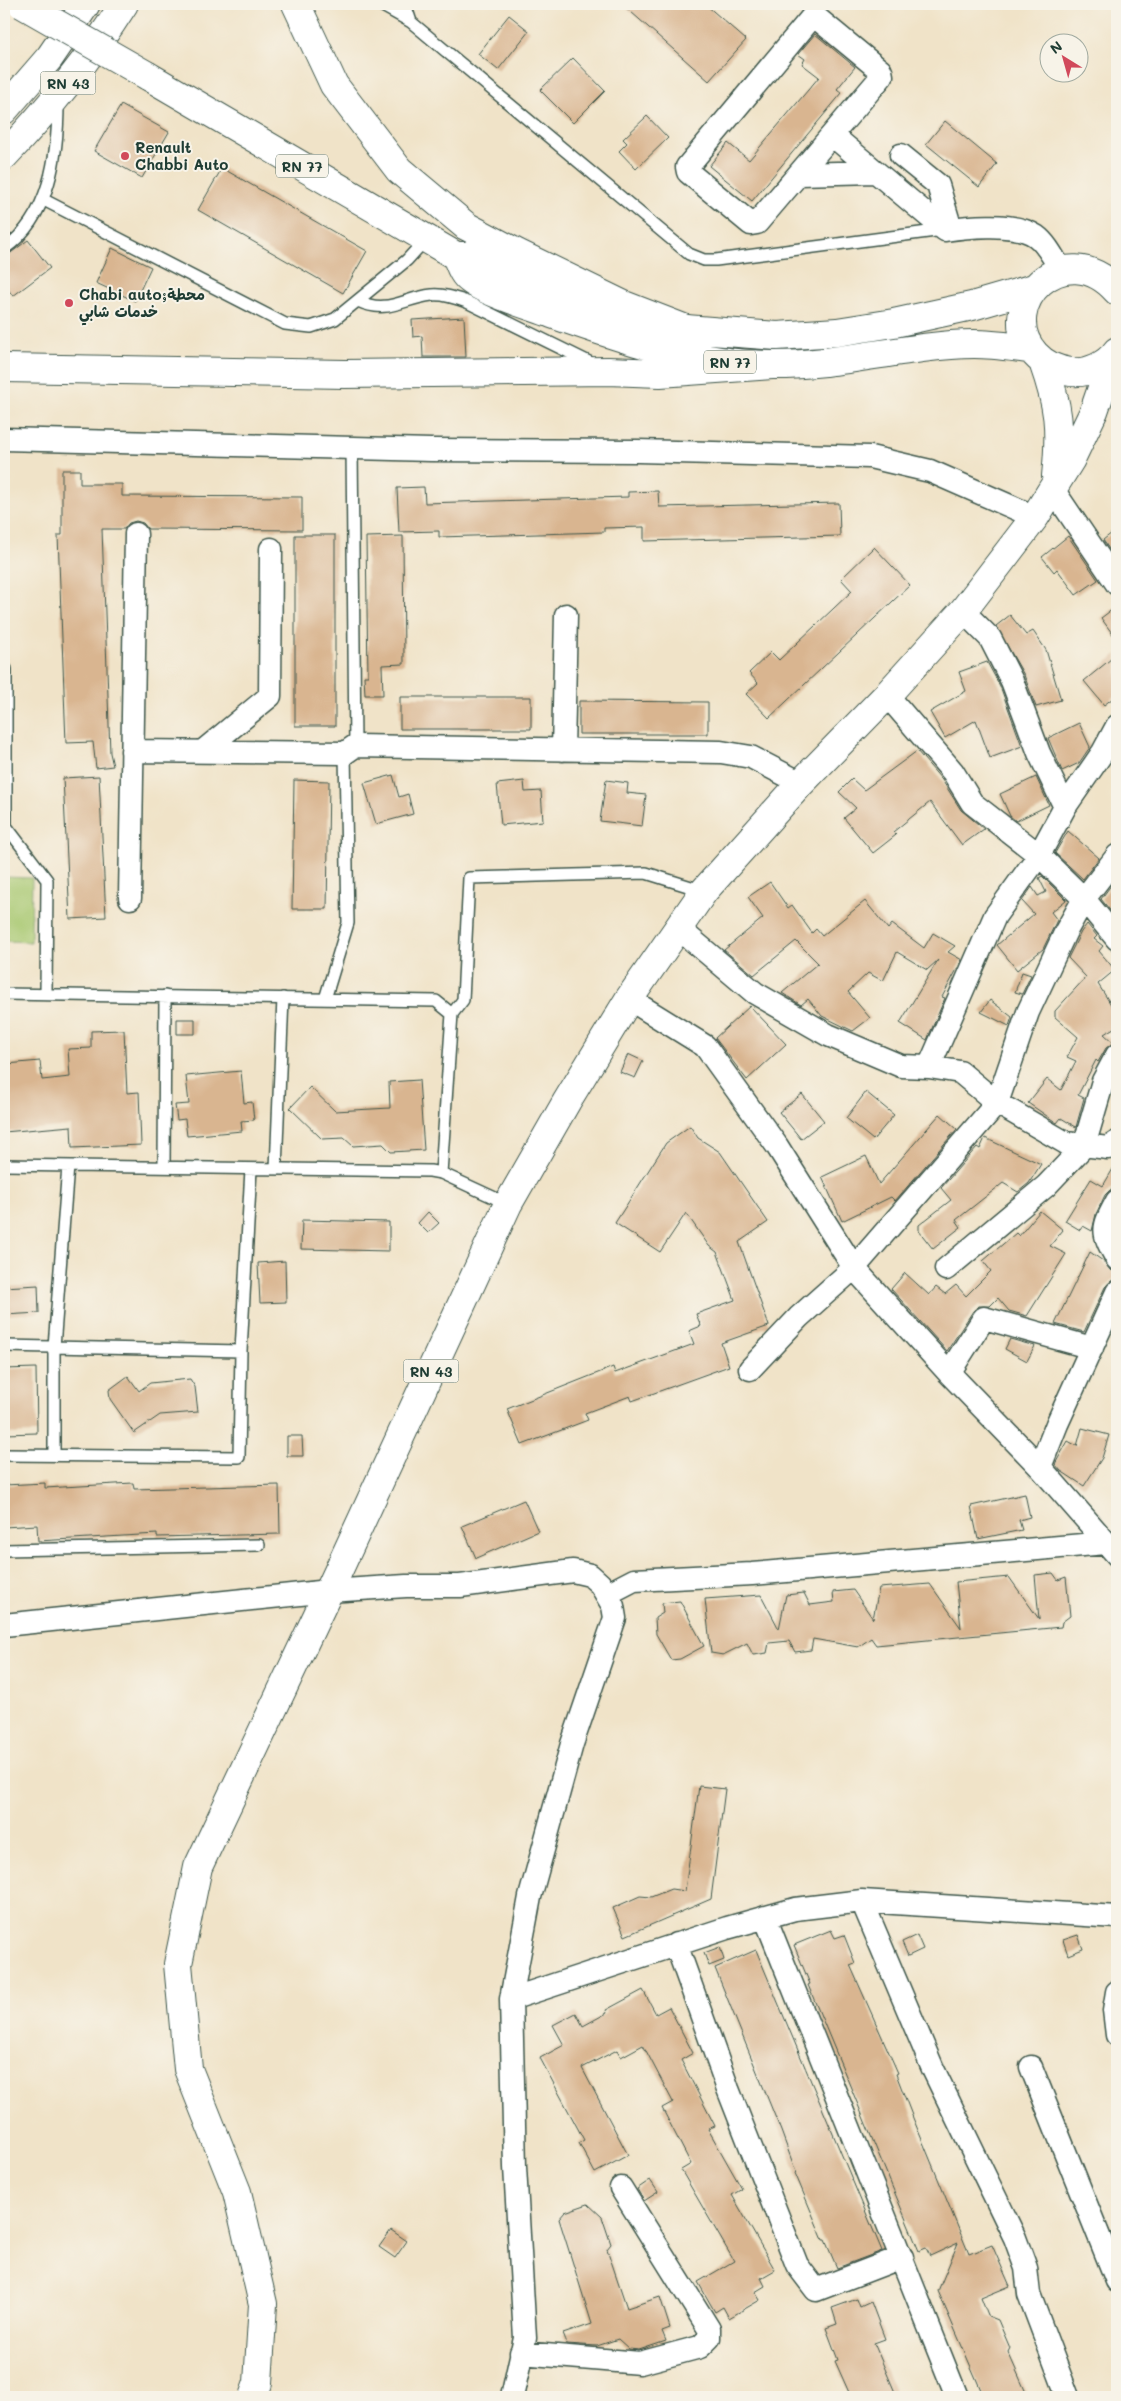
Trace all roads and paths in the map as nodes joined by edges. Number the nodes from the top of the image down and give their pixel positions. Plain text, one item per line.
1 (22, 4) edge
2 (86, 4) edge
3 (124, 4) edge
4 (296, 4) edge
5 (379, 4) edge
6 (405, 4) edge
7 (411, 22) junction
8 (57, 96) junction
9 (8, 103) edge
10 (832, 135) junction
11 (901, 155) dead end
12 (4, 156) edge
13 (876, 172) junction
14 (799, 174) junction
15 (44, 200) junction
16 (948, 229) junction
17 (427, 238) junction
18 (4, 249) edge
19 (456, 256) junction
20 (1061, 270) junction
21 (1114, 283) edge
22 (1034, 288) junction
23 (358, 301) junction
24 (686, 329) junction
25 (1036, 356) junction
26 (1116, 356) edge
27 (772, 365) junction
28 (4, 368) edge
29 (608, 371) junction
30 (4, 440) edge
31 (352, 448) junction
32 (1054, 485) junction
33 (1035, 517) junction
34 (136, 534) dead end
35 (270, 548) dead end
36 (1117, 584) edge
37 (963, 611) junction
38 (566, 615) dead end
39 (4, 669) edge
40 (887, 695) junction
41 (1117, 726) edge
42 (350, 749) junction
43 (563, 750) junction
44 (132, 751) junction
45 (202, 752) junction
46 (801, 783) junction
47 (1065, 807) junction
48 (1039, 855) junction
49 (1117, 856) edge
50 (704, 891) junction
51 (130, 898) dead end
52 (1084, 899) junction
53 (678, 928) junction
54 (1117, 939) edge
55 (4, 994) edge
56 (46, 994) junction
57 (165, 996) junction
58 (283, 998) junction
59 (324, 999) junction
60 (629, 999) junction
61 (452, 1014) junction
62 (1117, 1055) edge
63 (929, 1067) junction
64 (997, 1103) junction
65 (1117, 1142) edge
66 (1084, 1146) junction
67 (4, 1165) edge
68 (68, 1166) junction
69 (164, 1168) junction
70 (251, 1169) junction
71 (276, 1169) junction
72 (441, 1174) junction
73 (1117, 1202) edge
74 (508, 1204) junction
75 (1117, 1259) edge
76 (854, 1268) junction
77 (946, 1269) dead end
78 (1117, 1292) edge
79 (4, 1346) edge
80 (54, 1347) junction
81 (1092, 1348) junction
82 (241, 1351) junction
83 (750, 1369) dead end
84 (949, 1373) junction
85 (54, 1454) junction
86 (4, 1455) edge
87 (1040, 1467) junction
88 (259, 1545) dead end
89 (1112, 1549) edge
90 (4, 1550) edge
91 (329, 1591) junction
92 (607, 1594) junction
93 (4, 1624) edge
94 (862, 1901) junction
95 (765, 1917) junction
96 (1117, 1918) edge
97 (676, 1944) junction
98 (1117, 1992) edge
99 (511, 1999) junction
100 (1117, 2033) edge
101 (1031, 2067) dead end
102 (621, 2188) dead end
103 (902, 2258) junction
104 (1117, 2281) edge
105 (521, 2353) junction
106 (253, 2397) edge
107 (512, 2397) edge
108 (957, 2397) edge
109 (1068, 2397) edge

1 - 17 main road, RN 77, bridge
2 - 9 main road, RN 43
3 - 8 main road, RN 43
4 - 24 main road
5 - 7 lane
6 - 7 lane
7 - 16 lane
8 - 12 main road, RN 43
8 - 15 lane
10 - 13 street
10 - 14 street
10 - 14 street
11 - 16 street
13 - 14 street
13 - 16 street
15 - 18 lane
15 - 23 lane
16 - 20 street
17 - 19 main road, RN 77
17 - 23 lane
19 - 24 main road, RN 77
19 - 27 main road, RN 77
20 - 21 main road
20 - 22 main road
22 - 24 main road, RN 77
22 - 25 main road
23 - 29 lane
25 - 26 main road
25 - 27 main road, RN 77
25 - 32 main road
26 - 32 main road
27 - 29 main road
28 - 29 main road
30 - 31 street
31 - 33 street
31 - 42 lane
32 - 33 main road, RN 43
32 - 36 street
33 - 37 main road, RN 43
34 - 44 street
35 - 45 street
37 - 40 main road, RN 43
37 - 47 street
38 - 43 street
39 - 56 lane
40 - 46 main road, RN 43
40 - 48 street
41 - 47 street
42 - 43 street
42 - 45 street
42 - 59 lane
43 - 46 street
44 - 45 street
44 - 51 street
46 - 50 main road, RN 43
47 - 48 street
48 - 52 street
48 - 63 street
49 - 52 street
50 - 53 main road, RN 43
50 - 61 lane
52 - 54 street
52 - 64 street
53 - 60 main road, RN 43
53 - 63 street
55 - 56 lane
56 - 57 lane
57 - 58 lane
57 - 69 lane
58 - 59 lane
58 - 71 lane
59 - 61 lane
60 - 74 main road, RN 43
60 - 76 street
61 - 72 lane
62 - 66 street
63 - 64 street
64 - 66 street
64 - 76 street
65 - 66 street
66 - 77 street
67 - 68 lane
68 - 69 lane
68 - 80 lane
69 - 70 lane
70 - 71 lane
70 - 82 lane
71 - 72 lane
72 - 74 lane
73 - 75 street
74 - 91 main road, RN 43
76 - 83 street
76 - 84 street
78 - 81 street
79 - 80 lane
80 - 82 lane
80 - 85 lane
81 - 84 street
81 - 87 street
82 - 85 lane
84 - 87 street
85 - 86 lane
87 - 89 street
88 - 90 lane
89 - 92 street
91 - 92 street
91 - 93 street
91 - 106 main road, RN 43
92 - 99 street
94 - 95 street
94 - 96 street
94 - 109 street
95 - 97 street
95 - 103 street
97 - 99 street
97 - 103 street
98 - 100 street
99 - 105 street
101 - 104 street
102 - 105 street
103 - 108 street
105 - 107 street

